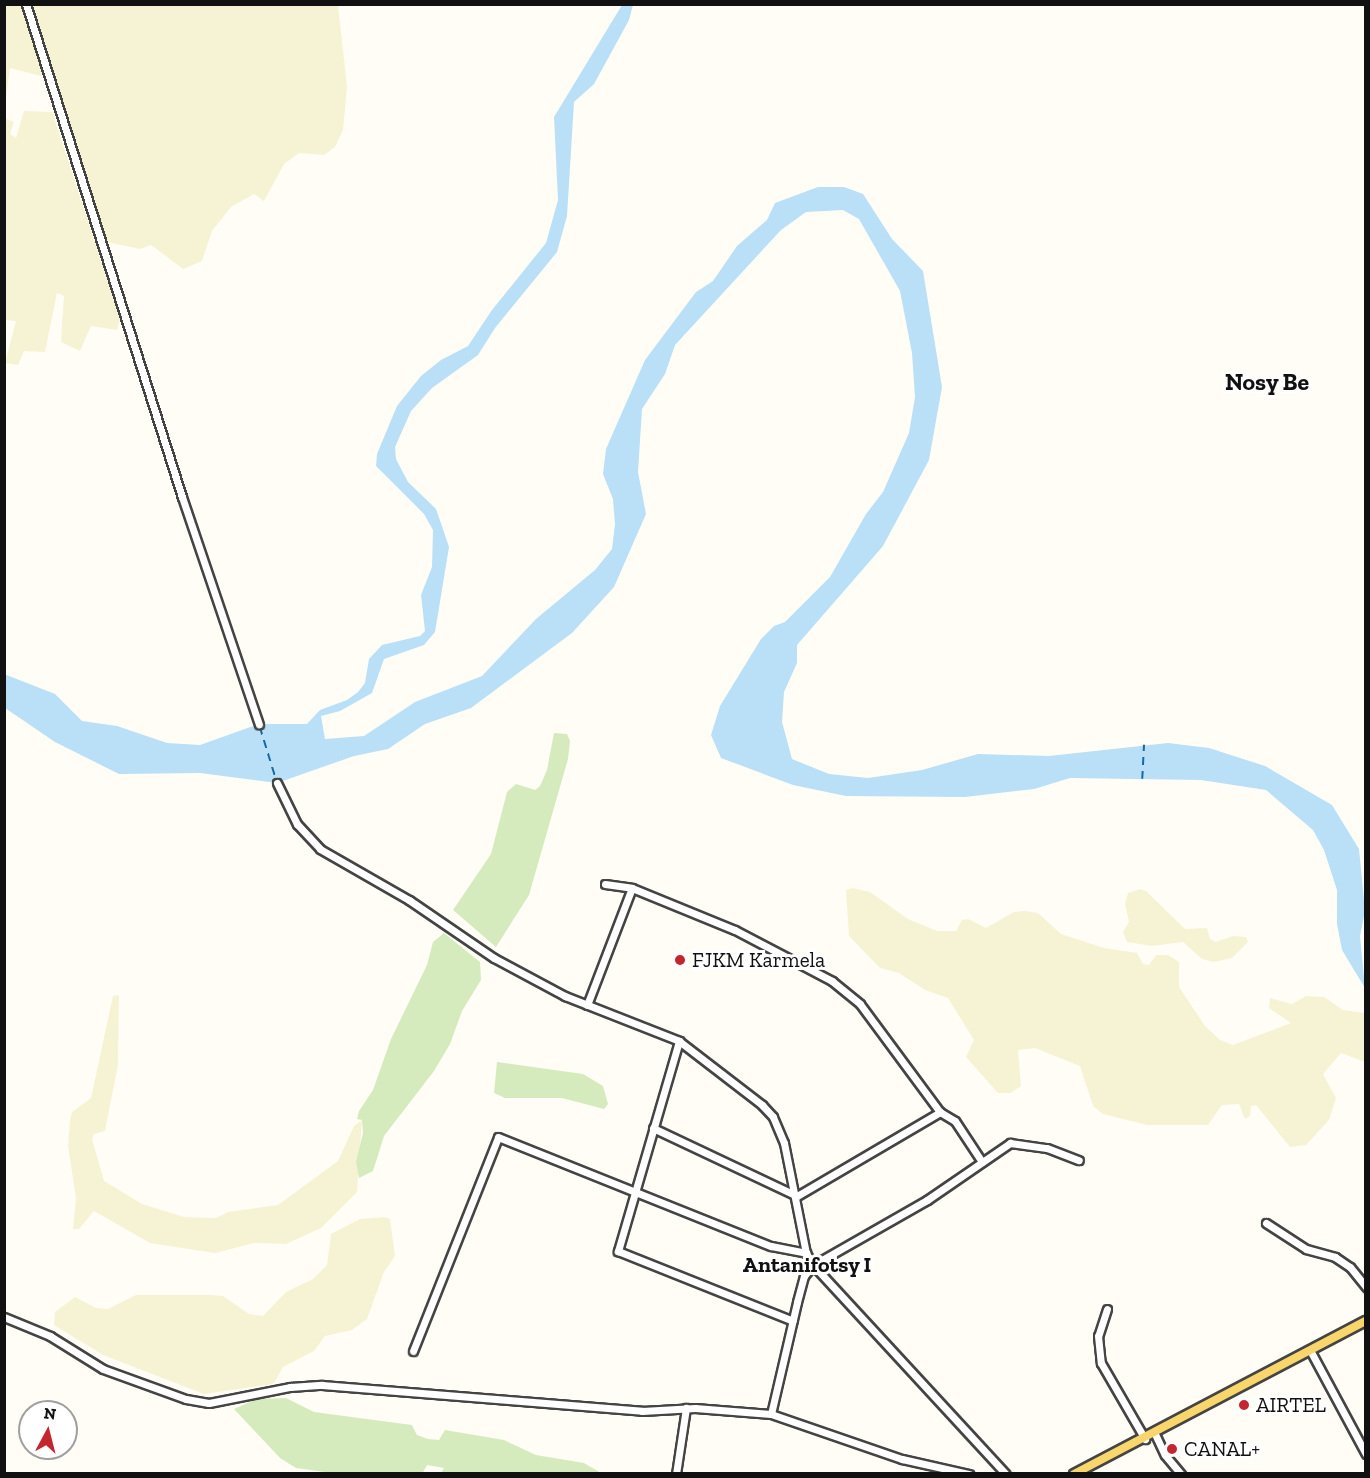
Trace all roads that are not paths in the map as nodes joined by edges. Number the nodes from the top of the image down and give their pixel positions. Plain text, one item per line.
1 (26, 4) edge
2 (259, 724) dead end
3 (278, 783) dead end
4 (605, 884) dead end
5 (632, 888) junction
6 (587, 1005) junction
7 (679, 1041) junction
8 (940, 1112) junction
9 (653, 1128) junction
10 (1079, 1160) dead end
11 (982, 1162) junction
12 (633, 1191) junction
13 (797, 1196) junction
14 (1266, 1223) dead end
15 (806, 1252) junction
16 (813, 1265) junction
17 (1365, 1287) edge
18 (1107, 1309) dead end
19 (4, 1317) edge
20 (793, 1321) junction
21 (1365, 1321) edge
22 (413, 1351) dead end
23 (1311, 1352) junction
24 (686, 1408) junction
25 (771, 1414) junction
26 (1155, 1434) junction
27 (1145, 1439) junction
28 (1365, 1454) edge
29 (675, 1473) edge
30 (969, 1473) edge
31 (1006, 1473) edge
32 (1074, 1473) edge
33 (1181, 1473) edge

1 - 2 street
3 - 6 street
4 - 5 street
5 - 6 street
5 - 8 street
6 - 7 street
7 - 9 street
7 - 13 street
8 - 11 street
8 - 13 street
9 - 12 street
9 - 13 street
10 - 11 street
11 - 16 street
12 - 15 street
12 - 20 street
12 - 22 street
13 - 15 street
14 - 17 street
15 - 16 street
16 - 20 street
16 - 31 street
18 - 27 street
19 - 24 street
20 - 25 street
21 - 23 main road
23 - 26 main road
23 - 28 street
24 - 25 street
24 - 29 street
25 - 30 street
26 - 27 main road
26 - 33 street
27 - 32 main road

